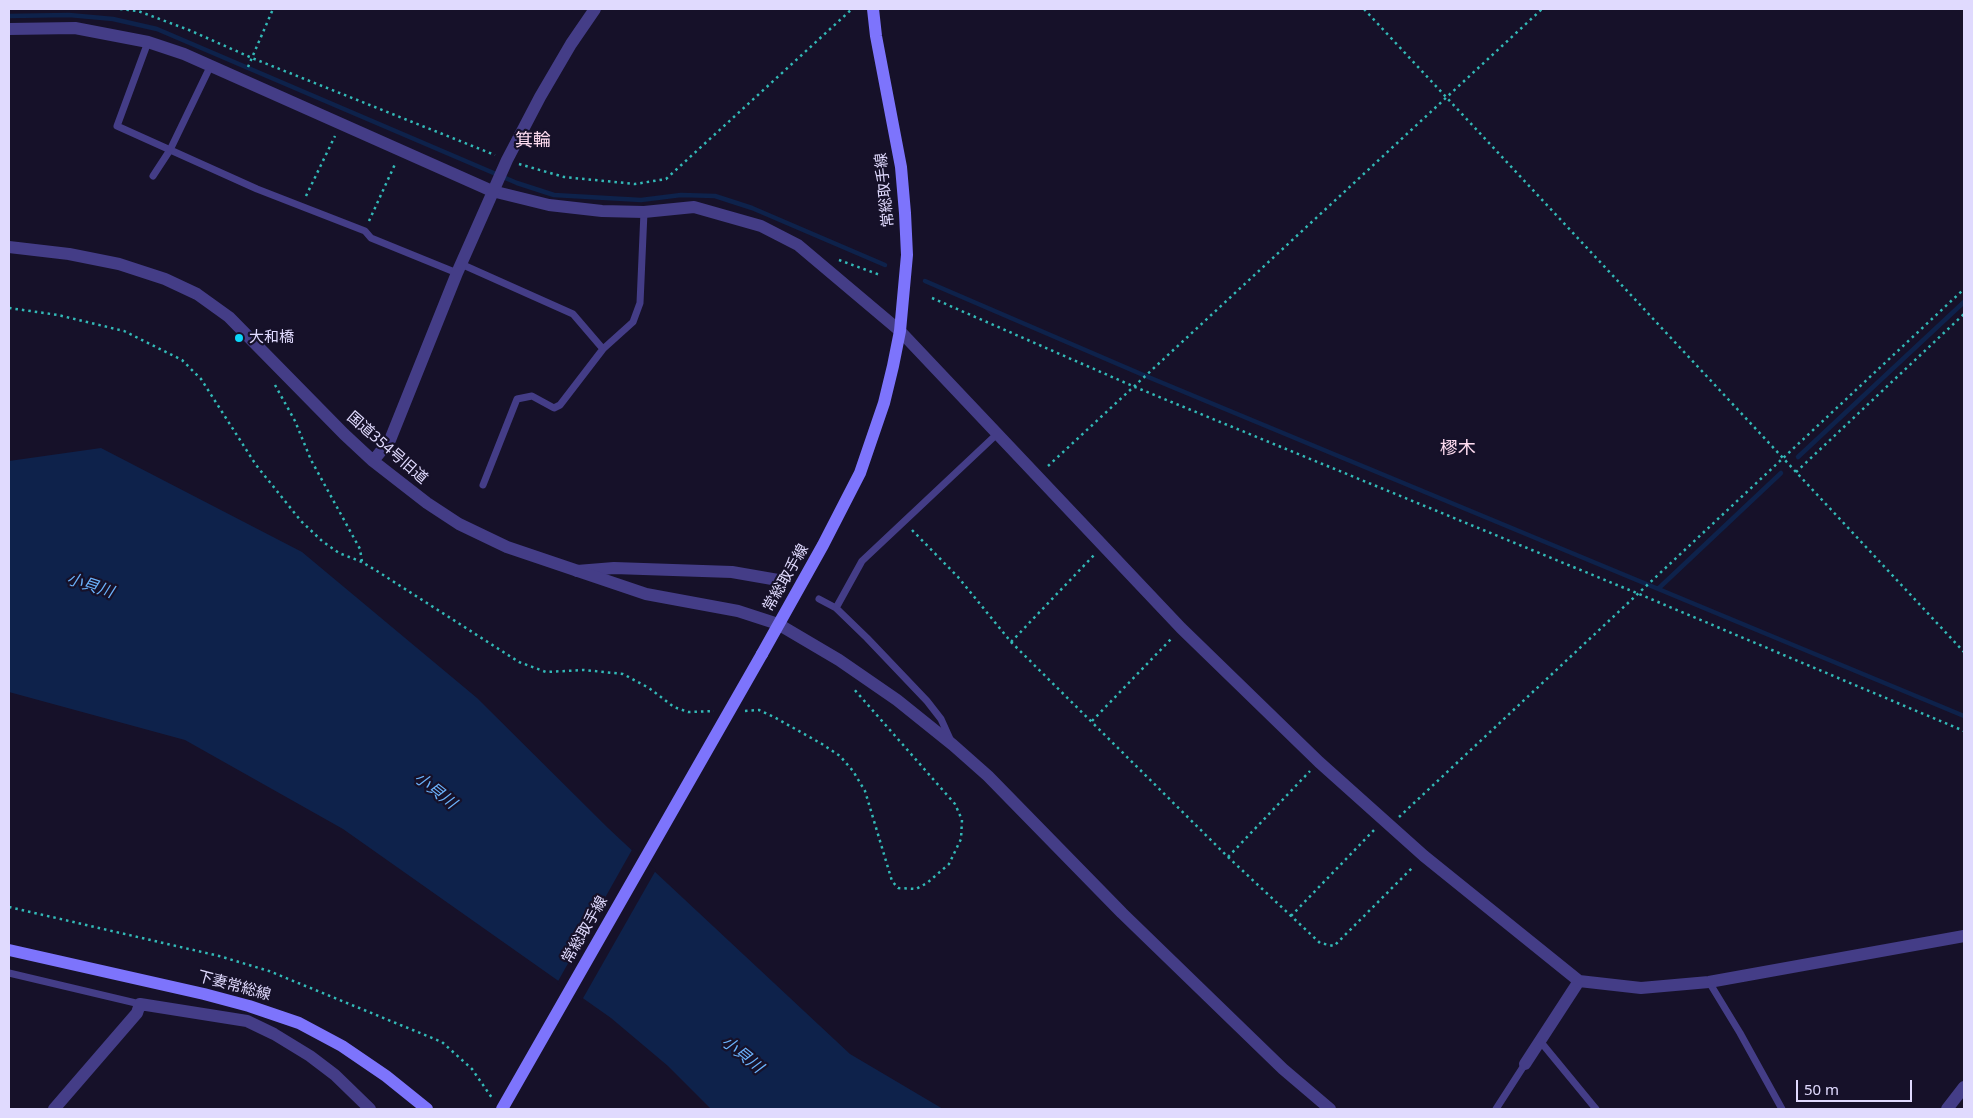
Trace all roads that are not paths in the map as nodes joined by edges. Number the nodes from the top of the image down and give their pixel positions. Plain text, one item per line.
1 (595, 9) edge
2 (873, 9) edge
3 (9, 29) edge
4 (148, 42) junction
5 (210, 68) junction
6 (170, 150) junction
7 (153, 176) dead end
8 (493, 188) junction
9 (644, 212) junction
10 (9, 247) edge
11 (459, 268) junction
12 (900, 331) junction
13 (603, 349) junction
14 (996, 434) junction
15 (373, 461) junction
16 (483, 485) dead end
17 (577, 571) junction
18 (778, 580) dead end
19 (819, 599) dead end
20 (836, 608) junction
21 (778, 624) junction
22 (953, 744) junction
23 (1964, 936) edge
24 (9, 950) edge
25 (9, 972) edge
26 (1579, 981) junction
27 (1709, 982) junction
28 (140, 1004) junction
29 (249, 1006) junction
30 (247, 1021) junction
31 (1540, 1042) junction
32 (1525, 1064) joint
33 (1964, 1086) edge
34 (499, 1105) edge
35 (54, 1109) edge
36 (370, 1109) edge
37 (427, 1109) edge
38 (1330, 1109) edge
39 (1496, 1109) edge
40 (1596, 1109) edge
41 (1782, 1109) edge
42 (1948, 1109) edge

1 - 8 street
2 - 12 main road, 常総取手線
3 - 4 street
4 - 5 street
4 - 6 lane
5 - 6 lane
5 - 8 street
6 - 7 lane
6 - 11 lane
8 - 9 street
8 - 11 street
9 - 12 street
9 - 13 lane
10 - 15 street, 国道354号旧道
11 - 13 lane
11 - 15 street
12 - 14 street
12 - 21 main road, 常総取手線
13 - 16 lane
14 - 20 lane
14 - 26 street
15 - 17 street, 国道354号旧道
17 - 18 street
17 - 21 street, 国道354号旧道
19 - 20 lane
20 - 22 lane
21 - 22 street, 国道354号旧道
21 - 34 main road, 常総取手線, bridge
22 - 38 street, 国道354号旧道
23 - 27 street
24 - 29 main road, 下妻常総線
25 - 28 lane
26 - 27 street
26 - 31 street
27 - 41 lane
28 - 30 street
28 - 35 street
29 - 30 street
29 - 37 main road, 下妻常総線
30 - 36 street
31 - 32 street
31 - 40 lane
32 - 39 lane
33 - 42 street

